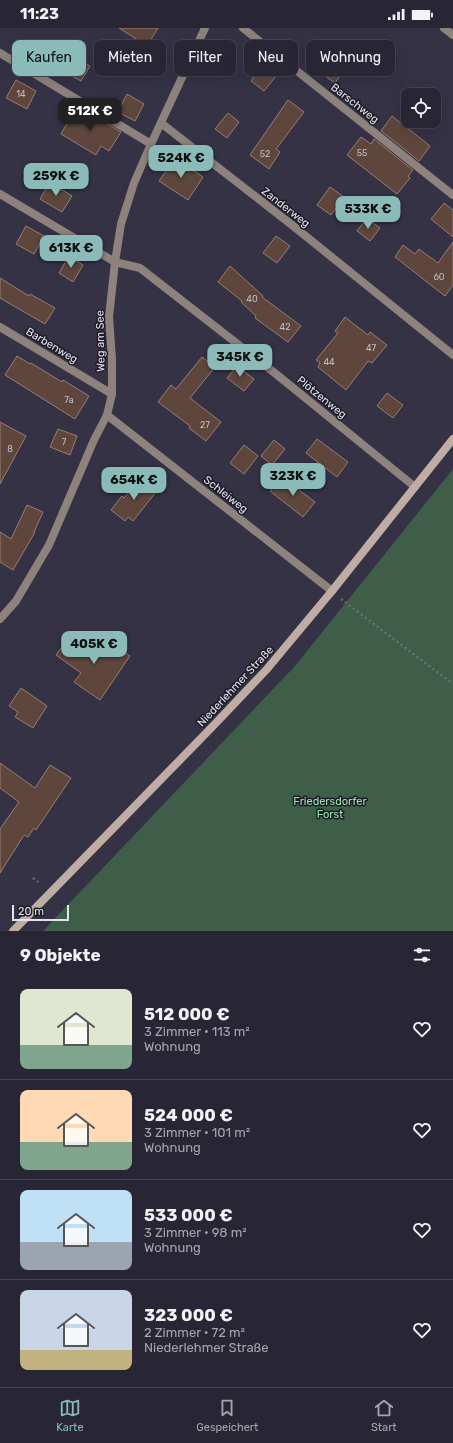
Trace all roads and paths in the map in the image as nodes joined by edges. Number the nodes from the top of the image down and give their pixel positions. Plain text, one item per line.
1 (205, 28) edge
2 (243, 28) edge
3 (444, 28) edge
4 (453, 35) edge
5 (0, 53) edge
6 (161, 123) junction
7 (151, 144) junction
8 (0, 194) edge
9 (453, 195) edge
10 (114, 262) junction
11 (0, 327) edge
12 (453, 355) edge
13 (112, 394) junction
14 (107, 415) junction
15 (453, 439) edge
16 (415, 487) junction
17 (332, 591) junction
18 (0, 619) edge
19 (453, 684) edge
20 (33, 878) dead end
21 (38, 882) dead end
22 (14, 931) edge

1 - 6 lane, Weg am See
2 - 9 lane, Barschweg
3 - 4 lane
5 - 7 lane
6 - 7 lane, Weg am See
6 - 12 lane, Zanderweg
7 - 10 lane, Weg am See
8 - 10 lane, Plötzenweg
10 - 13 lane, Weg am See
10 - 16 lane, Plötzenweg
11 - 13 lane, Barbenweg
13 - 14 lane, Weg am See
14 - 17 lane, Schleiweg
14 - 18 lane, Weg am See
15 - 16 main road, Niederlehmer Straße
16 - 17 main road, Niederlehmer Straße
17 - 19 path
17 - 22 main road, Niederlehmer Straße
20 - 21 path

